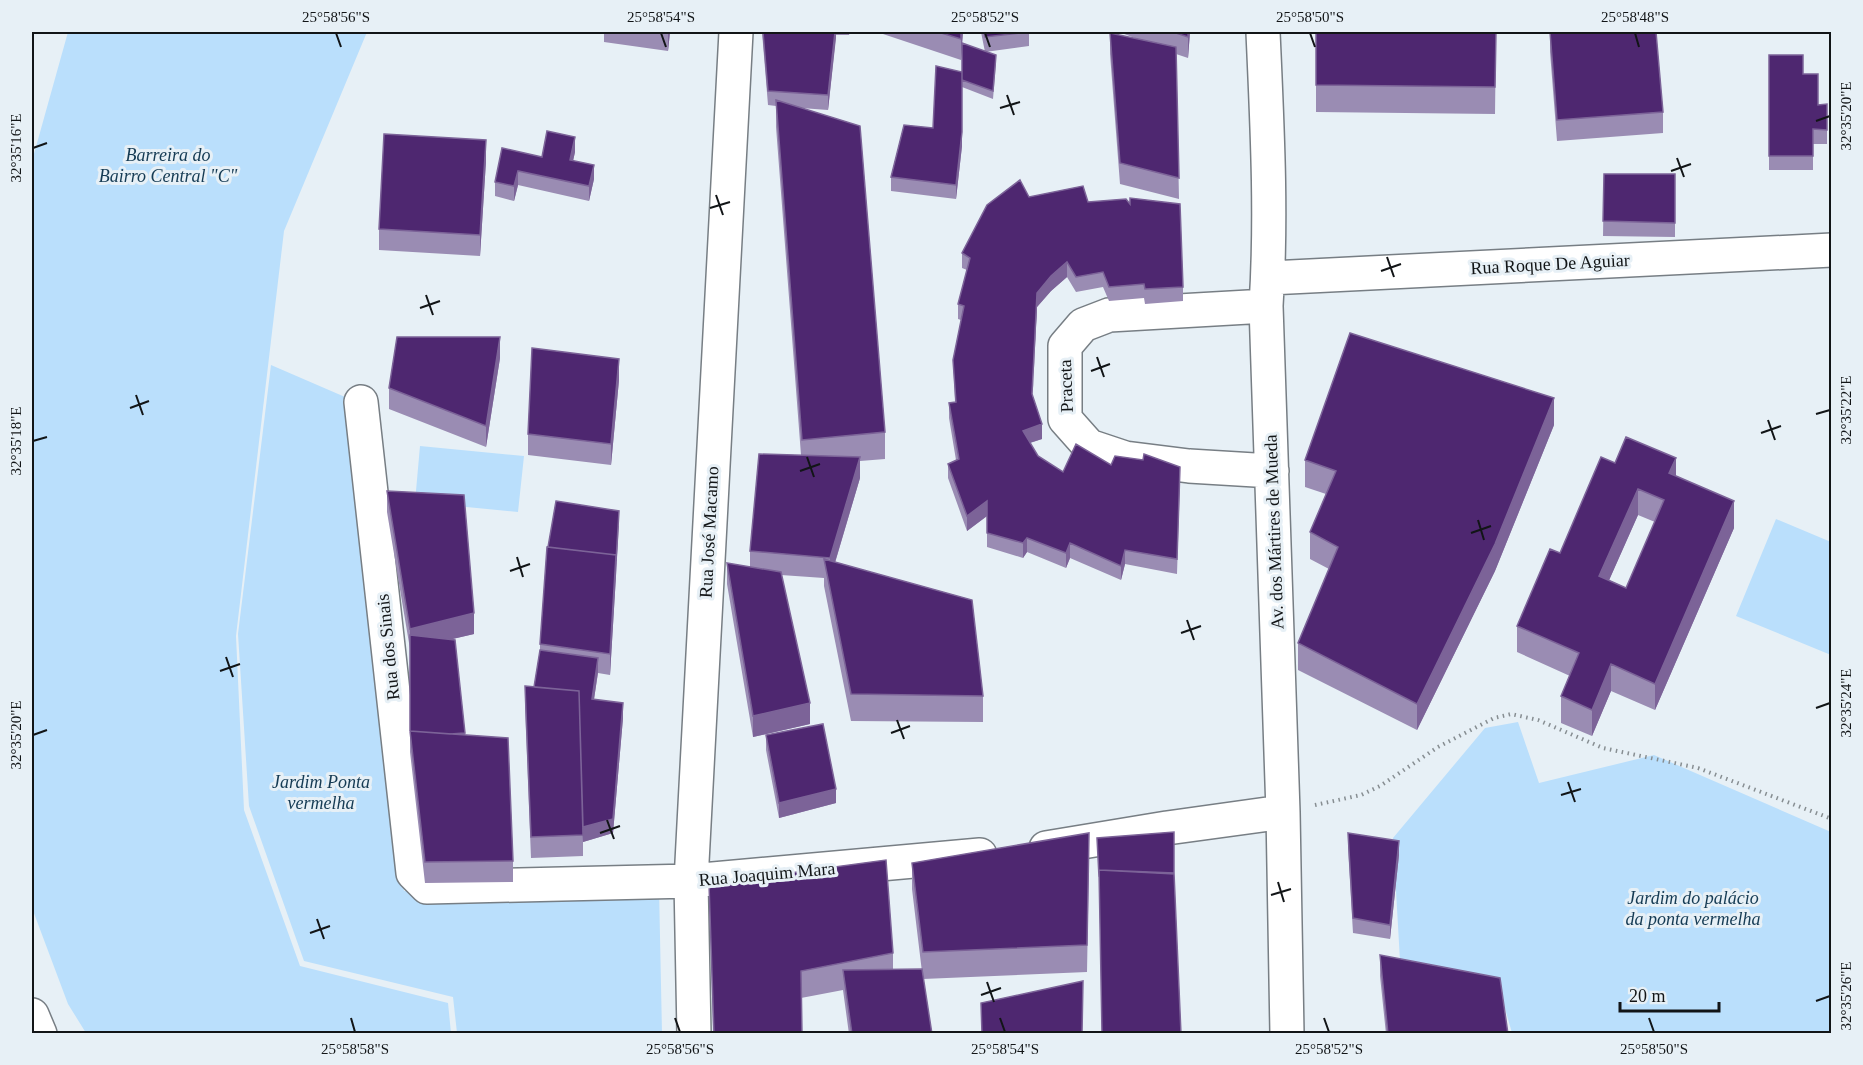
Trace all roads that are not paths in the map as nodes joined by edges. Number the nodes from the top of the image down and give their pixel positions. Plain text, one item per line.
1 (736, 32) edge
2 (1263, 32) edge
3 (1832, 250) edge
4 (1267, 292) junction
5 (362, 402) dead end
6 (1272, 471) junction
7 (1283, 812) junction
8 (691, 881) junction
9 (427, 887) joint
10 (32, 1015) edge
11 (40, 1034) edge
12 (694, 1034) edge
13 (1287, 1034) edge

1 - 8 street, Rua José Macamo
2 - 4 street, Av. dos Mártires de Mueda
3 - 4 street, Rua Roque De Aguiar
4 - 6 street, Av. dos Mártires de Mueda
4 - 6 street, Praceta
5 - 9 street, Rua dos Sinais
6 - 7 street, Av. dos Mártires de Mueda
7 - 8 street, Rua Joaquim Mara
7 - 13 street, Av. dos Mártires de Mueda
8 - 9 street, Rua Joaquim Mara
8 - 12 street, Rua José Macamo
10 - 11 street

